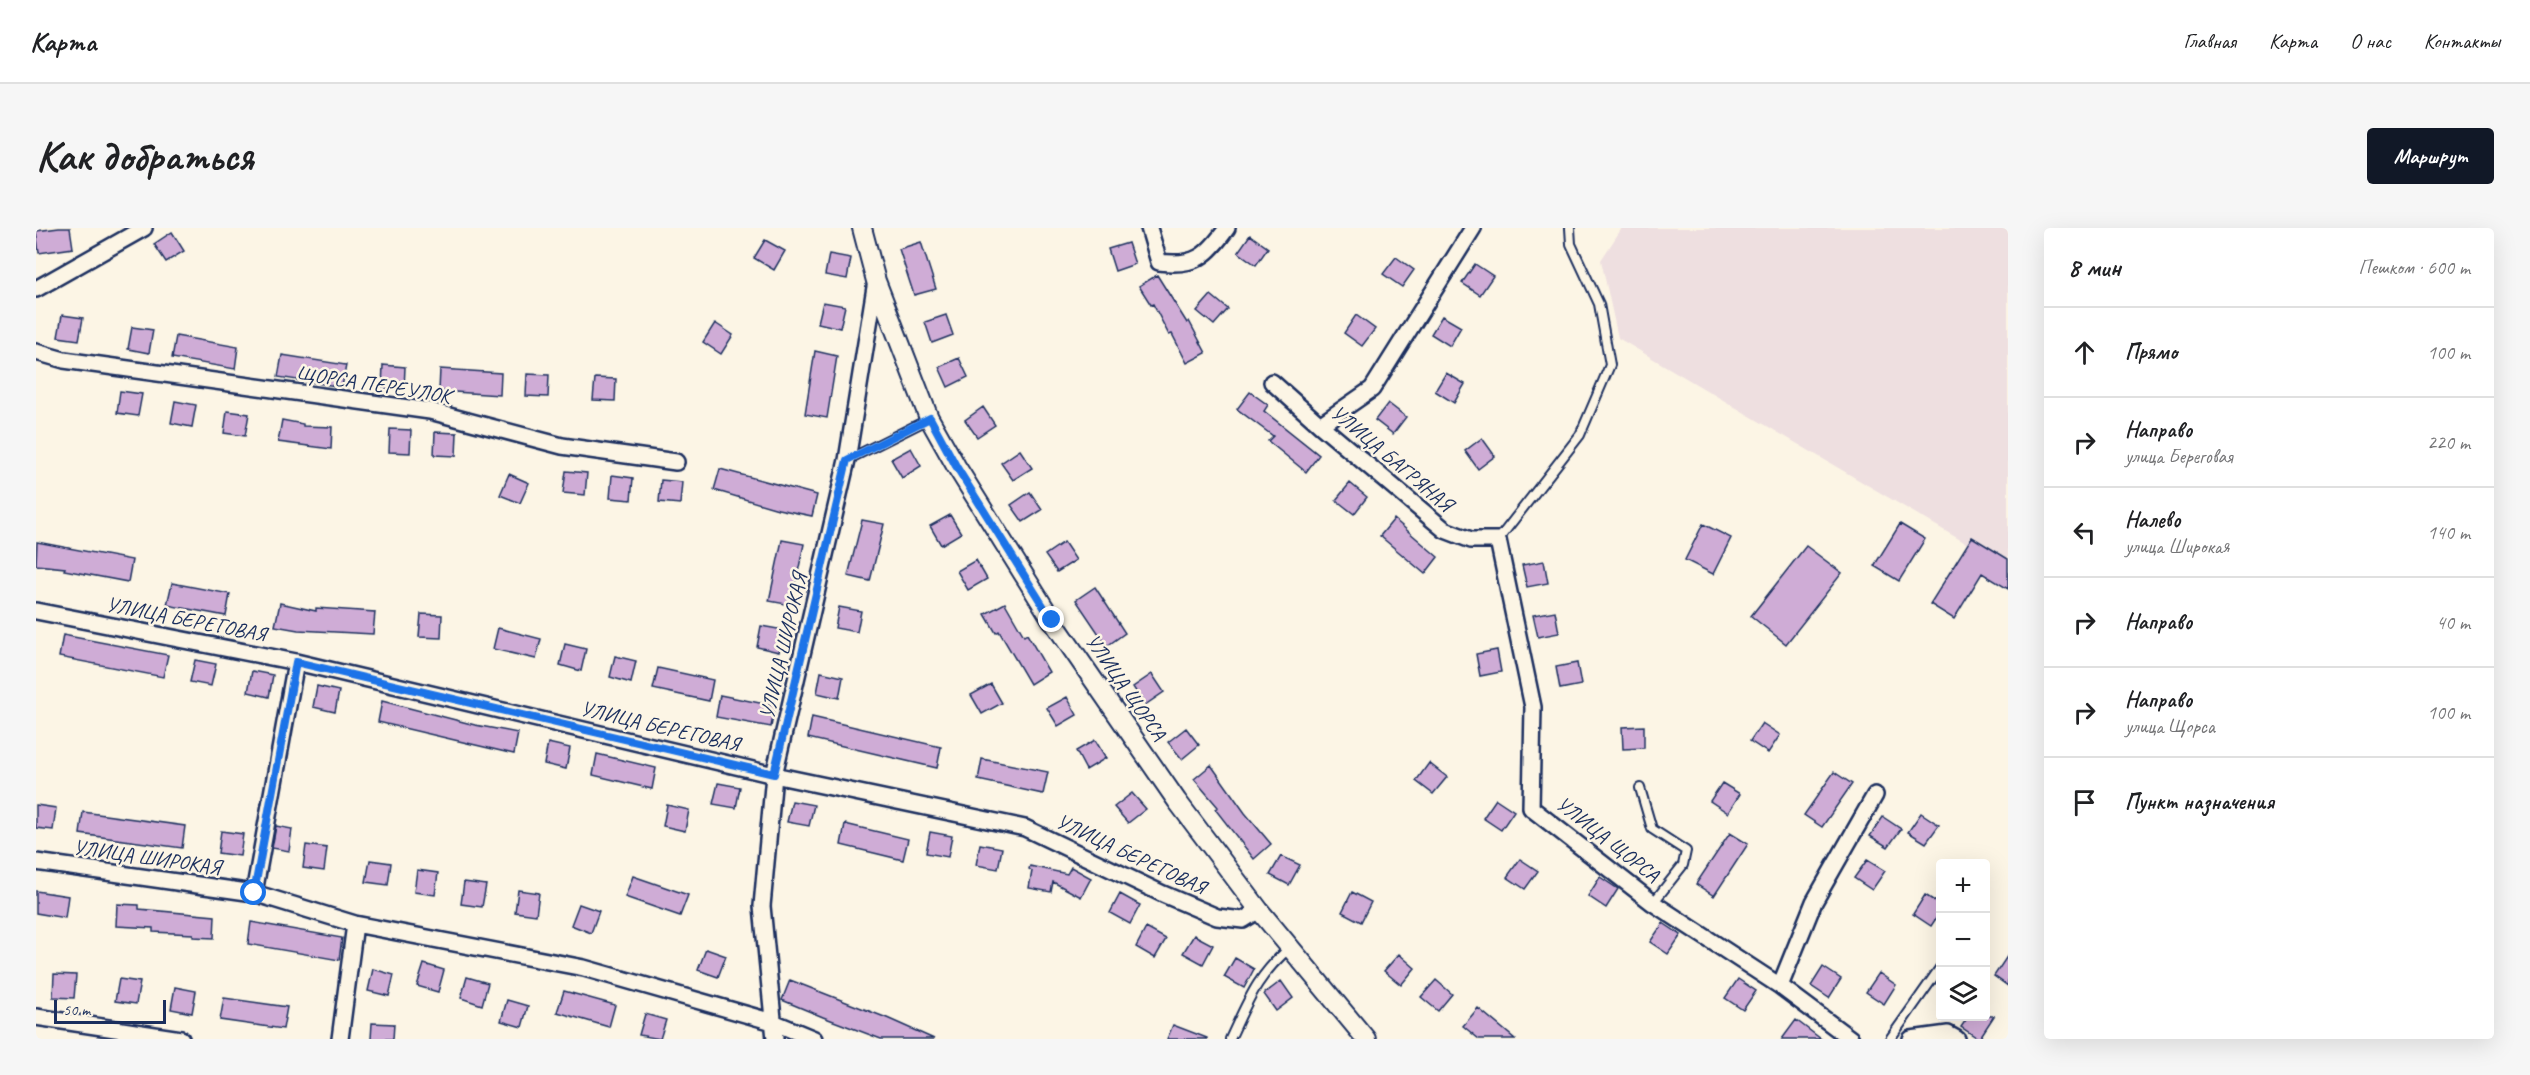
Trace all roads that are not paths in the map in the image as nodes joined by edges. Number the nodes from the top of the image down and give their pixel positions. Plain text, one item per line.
1 (144, 228) edge
2 (862, 228) edge
3 (1149, 228) edge
4 (1227, 228) edge
5 (1473, 228) edge
6 (1570, 228) edge
7 (876, 281) junction
8 (36, 289) edge
9 (36, 352) edge
10 (1272, 382) dead end
11 (930, 418) junction
12 (1320, 425) junction
13 (847, 460) junction
14 (675, 462) dead end
15 (1498, 540) junction
16 (36, 611) edge
17 (296, 662) junction
18 (774, 774) junction
19 (1640, 788) dead end
20 (1875, 795) dead end
21 (36, 862) edge
22 (254, 893) junction
23 (1653, 903) junction
24 (1258, 910) junction
25 (355, 924) junction
26 (1291, 947) junction
27 (1936, 975) edge
28 (1780, 986) junction
29 (36, 1017) edge
30 (773, 1022) junction
31 (181, 1039) edge
32 (340, 1039) edge
33 (774, 1039) edge
34 (814, 1039) edge
35 (1230, 1039) edge
36 (1366, 1039) edge
37 (1851, 1039) edge
38 (1890, 1039) edge
39 (1911, 1039) edge
40 (1957, 1039) edge

1 - 8 street
2 - 7 street, УЛИЦА ЩОРСА
3 - 4 street
5 - 12 street
6 - 15 lane
7 - 11 street, УЛИЦА ЩОРСА
7 - 13 street, УЛИЦА ШИРОКАЯ
9 - 14 street, ЩОРСА ПЕРЕУЛОК
10 - 12 street, УЛИЦА БАГРЯНАЯ
11 - 13 lane
11 - 24 street, УЛИЦА ЩОРСА
12 - 15 street, УЛИЦА БАГРЯНАЯ
13 - 18 street, УЛИЦА ШИРОКАЯ
15 - 23 street, УЛИЦА ЩОРСА
16 - 17 street, УЛИЦА БЕРЕГОВАЯ
17 - 18 street, УЛИЦА БЕРЕГОВАЯ
17 - 22 street
18 - 24 street, УЛИЦА БЕРЕГОВАЯ
18 - 30 street, УЛИЦА ШИРОКАЯ
19 - 23 lane
20 - 28 street
21 - 22 street, УЛИЦА ШИРОКАЯ
22 - 25 street, УЛИЦА ШИРОКАЯ
23 - 28 street, УЛИЦА ЩОРСА
24 - 26 street, УЛИЦА ЩОРСА
25 - 30 street, УЛИЦА ШИРОКАЯ
25 - 32 street
26 - 35 lane
26 - 36 street, УЛИЦА ЩОРСА
27 - 38 lane
28 - 37 street, УЛИЦА ЩОРСА
29 - 31 street
30 - 33 street, УЛИЦА ШИРОКАЯ
30 - 34 street, УЛИЦА ШИРОКАЯ
39 - 40 street

